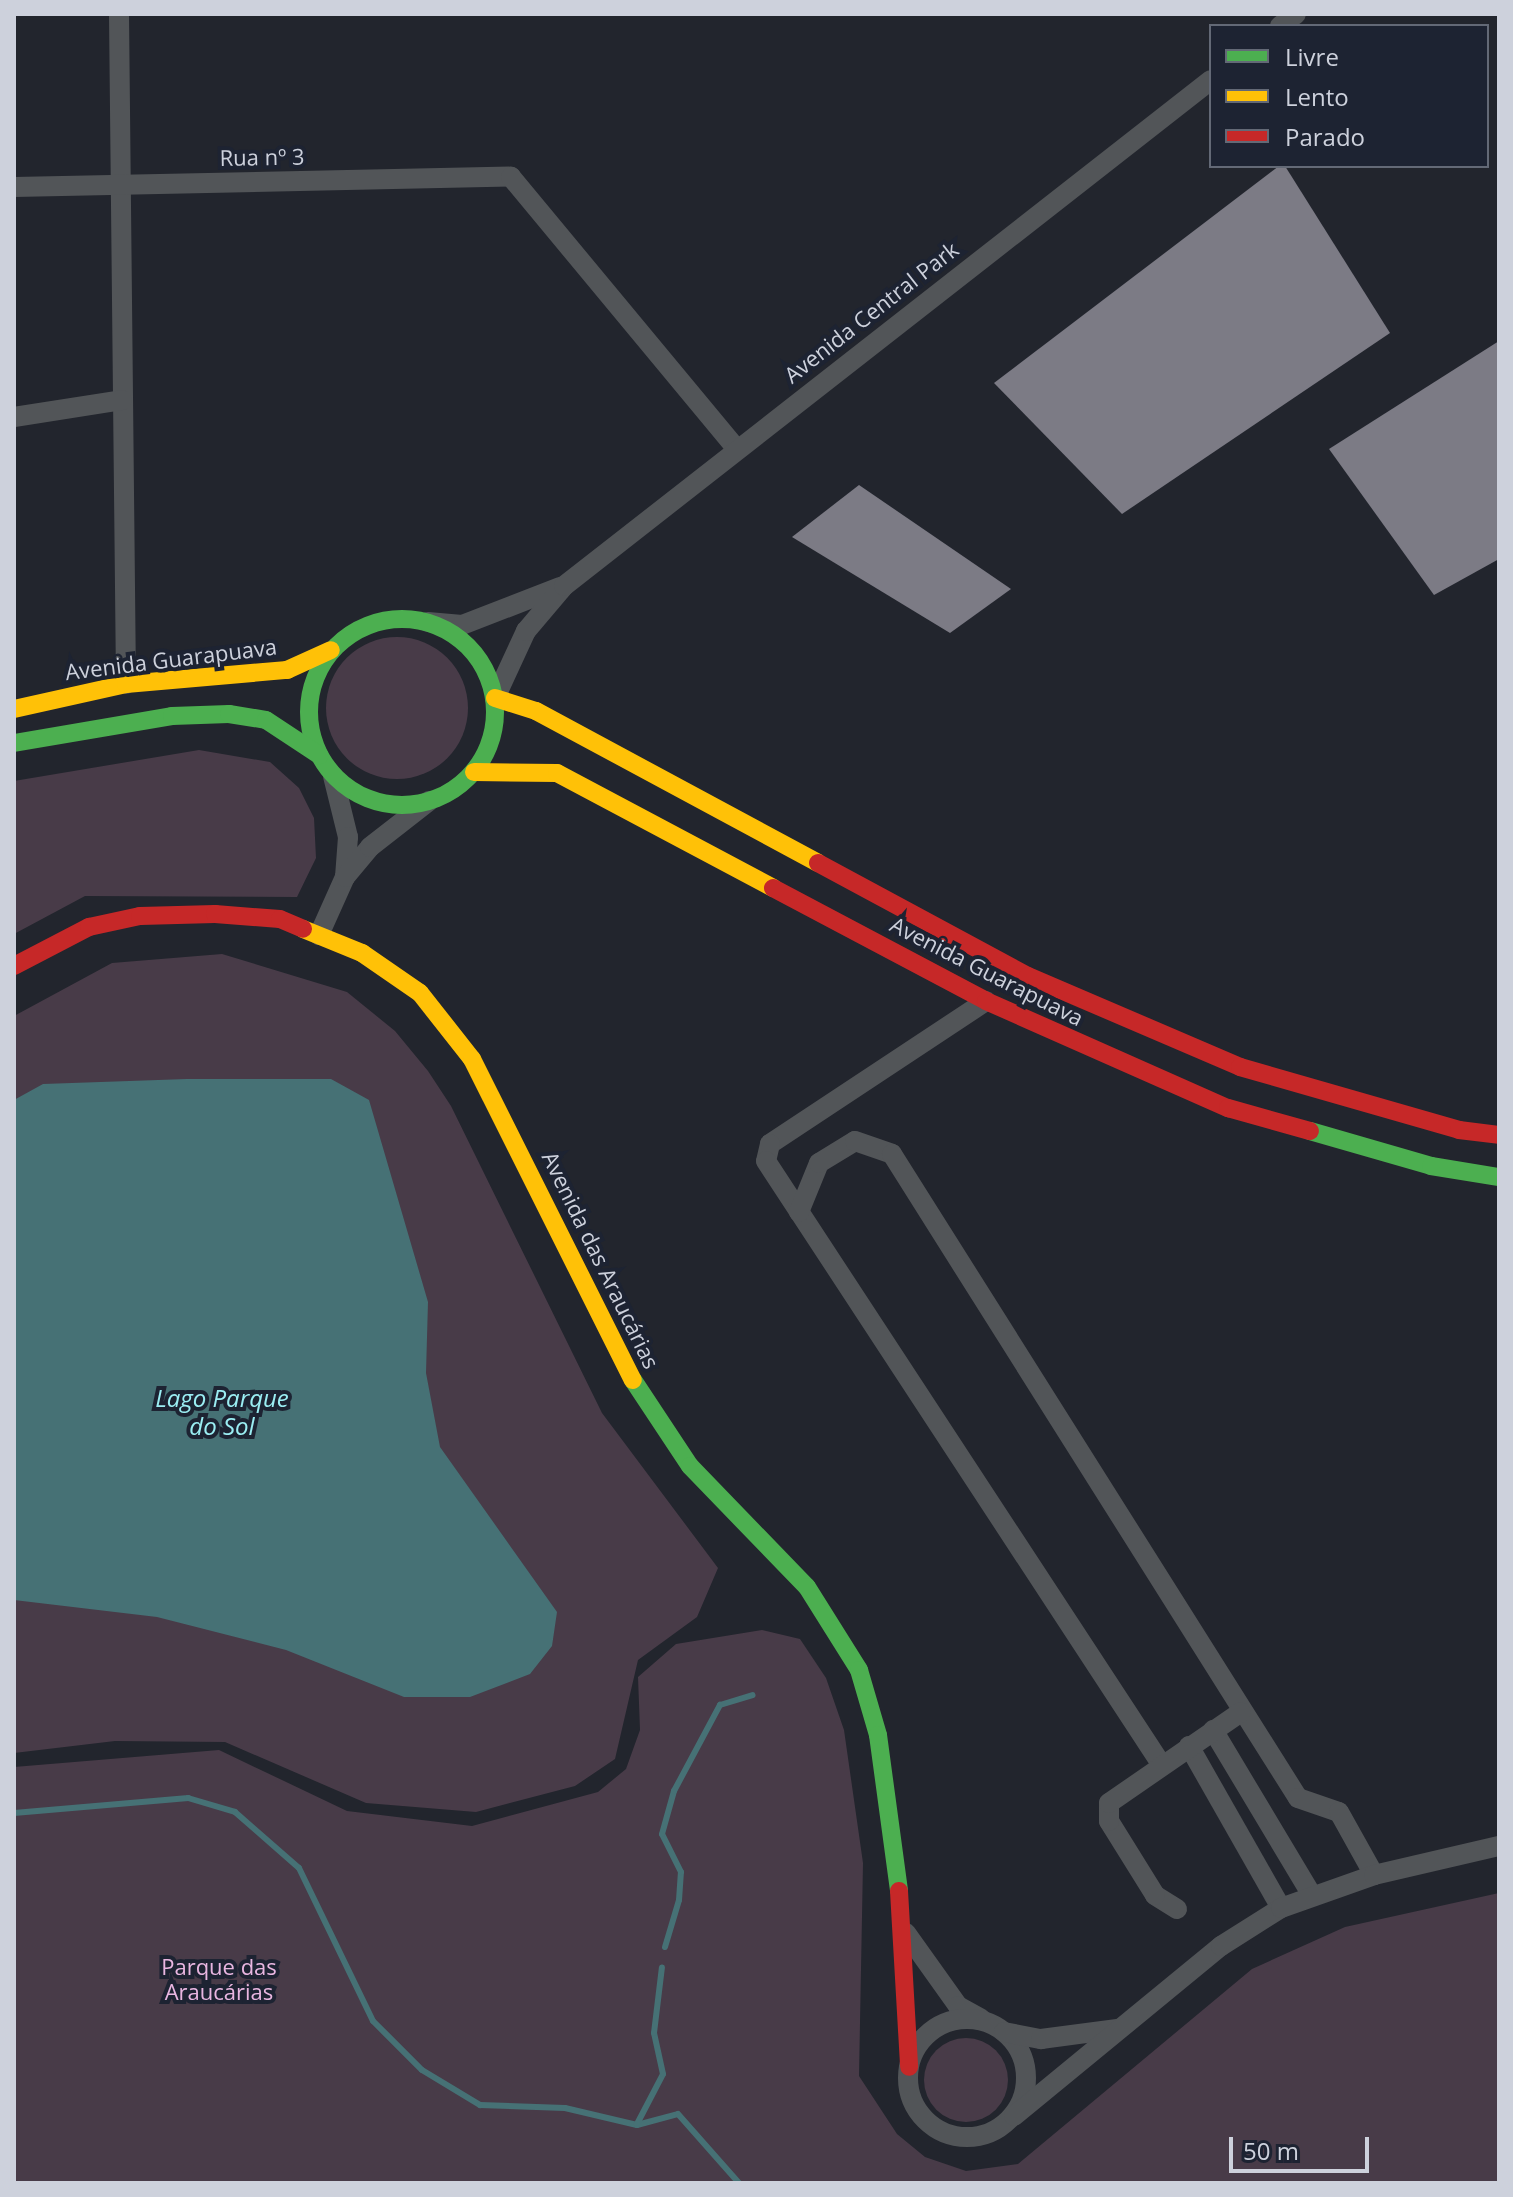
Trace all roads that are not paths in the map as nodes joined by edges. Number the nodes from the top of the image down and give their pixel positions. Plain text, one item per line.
1 (119, 14) edge
2 (1209, 82) edge
3 (121, 182) junction
4 (14, 187) edge
5 (122, 400) junction
6 (14, 417) edge
7 (735, 447) junction
8 (564, 586) junction
9 (428, 622) junction
10 (331, 650) junction
11 (126, 684) junction
12 (495, 698) junction
13 (14, 709) edge
14 (14, 743) edge
15 (319, 755) junction
16 (474, 772) junction
17 (333, 776) junction
18 (429, 801) junction
19 (345, 877) junction
20 (319, 935) junction
21 (14, 966) edge
22 (986, 1001) junction
23 (1499, 1135) edge
24 (1499, 1177) edge
25 (799, 1212) junction
26 (1241, 1712) junction
27 (1213, 1730) junction
28 (1189, 1746) junction
29 (1161, 1764) junction
30 (1276, 1835) junction
31 (1499, 1846) edge
32 (1251, 1852) junction
33 (1374, 1875) junction
34 (1311, 1894) junction
35 (1281, 1908) junction
36 (1177, 1909) dead end
37 (905, 1931) junction
38 (996, 2027) junction
39 (1117, 2029) junction
40 (909, 2067) junction
41 (1014, 2116) junction

1 - 3 street
2 - 7 street, Avenida Central Park
3 - 4 street, Rua nº 3
3 - 5 street
3 - 7 street, Rua nº 3
5 - 6 street
5 - 11 street
7 - 8 street, Avenida Central Park
8 - 9 street
8 - 12 street
9 - 10 street
9 - 12 street
10 - 11 street, Avenida Guarapuava
10 - 15 street
11 - 13 street, Avenida Guarapuava
12 - 16 street
12 - 23 street, Avenida Guarapuava
14 - 15 street
15 - 17 street
16 - 18 street
16 - 22 street, Avenida Guarapuava
17 - 18 street
17 - 19 street
18 - 19 street
19 - 20 street
20 - 21 street, Avenida das Araucárias
20 - 37 street, Avenida das Araucárias
22 - 24 street, Avenida Guarapuava
22 - 25 street
25 - 26 street
25 - 29 street
26 - 27 street
26 - 33 street
27 - 28 street
27 - 30 street
28 - 29 street
28 - 32 street
29 - 36 street
30 - 32 street
30 - 34 street
31 - 33 street, Avenida das Araucárias
32 - 35 street
33 - 34 street, Avenida das Araucárias
34 - 35 street, Avenida das Araucárias
35 - 39 street, Avenida das Araucárias
37 - 38 street, Avenida das Araucárias
37 - 40 street, Avenida das Araucárias
38 - 39 street, Avenida das Araucárias
38 - 40 street, Avenida das Araucárias
38 - 41 street, Avenida das Araucárias
39 - 41 street, Avenida das Araucárias
40 - 41 street, Avenida das Araucárias

